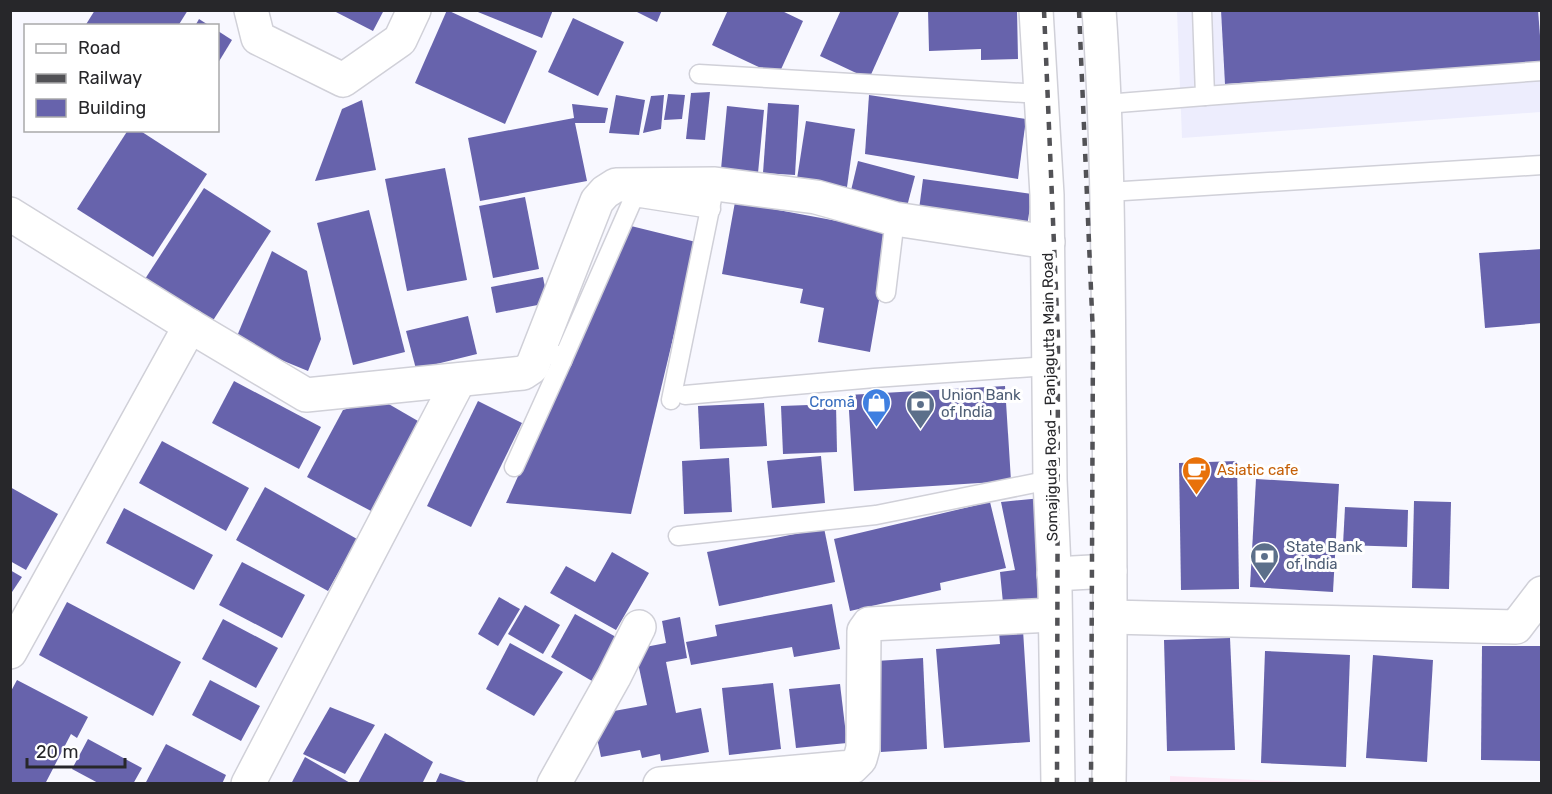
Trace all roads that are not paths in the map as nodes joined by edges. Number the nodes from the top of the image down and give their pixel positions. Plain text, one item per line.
1 (251, 10) edge
2 (414, 10) edge
3 (1036, 10) edge
4 (1100, 10) edge
5 (1202, 10) edge
6 (1542, 71) edge
7 (699, 74) dead end
8 (1041, 94) junction
9 (1205, 96) junction
10 (1106, 104) junction
11 (1542, 165) edge
12 (1108, 192) junction
13 (713, 196) junction
14 (10, 214) edge
15 (895, 219) junction
16 (1048, 242) junction
17 (886, 293) dead end
18 (190, 326) junction
19 (552, 353) junction
20 (1048, 366) junction
21 (459, 380) junction
22 (514, 467) dead end
23 (1050, 480) junction
24 (678, 536) dead end
25 (1110, 571) junction
26 (1054, 574) junction
27 (1542, 593) edge
28 (1054, 615) junction
29 (1111, 617) junction
30 (639, 627) dead end
31 (10, 652) edge
32 (248, 783) edge
33 (554, 783) edge
34 (660, 783) edge
35 (1058, 783) edge
36 (1109, 783) edge

1 - 2 main road
3 - 8 main road, Somajiguda Road - Panjagutta Main Road
4 - 10 main road
5 - 9 lane
6 - 9 lane
7 - 8 lane
8 - 16 main road, Somajiguda Road - Panjagutta Main Road
9 - 10 lane
10 - 12 main road
11 - 12 lane
12 - 25 main road
13 - 15 main road
13 - 19 main road
13 - 20 lane
14 - 18 main road
15 - 16 main road
15 - 17 lane
16 - 20 main road, Somajiguda Road - Panjagutta Main Road
18 - 21 main road
18 - 31 main road
19 - 21 main road
19 - 22 lane
20 - 23 main road, Somajiguda Road - Panjagutta Main Road
21 - 32 main road
23 - 24 lane
23 - 26 main road, Somajiguda Road - Panjagutta Main Road
25 - 26 main road
25 - 29 main road
26 - 28 main road, Somajiguda Road - Panjagutta Main Road
27 - 29 main road
28 - 34 main road
28 - 35 main road, Somajiguda Road - Panjagutta Main Road
29 - 36 main road
30 - 33 main road

